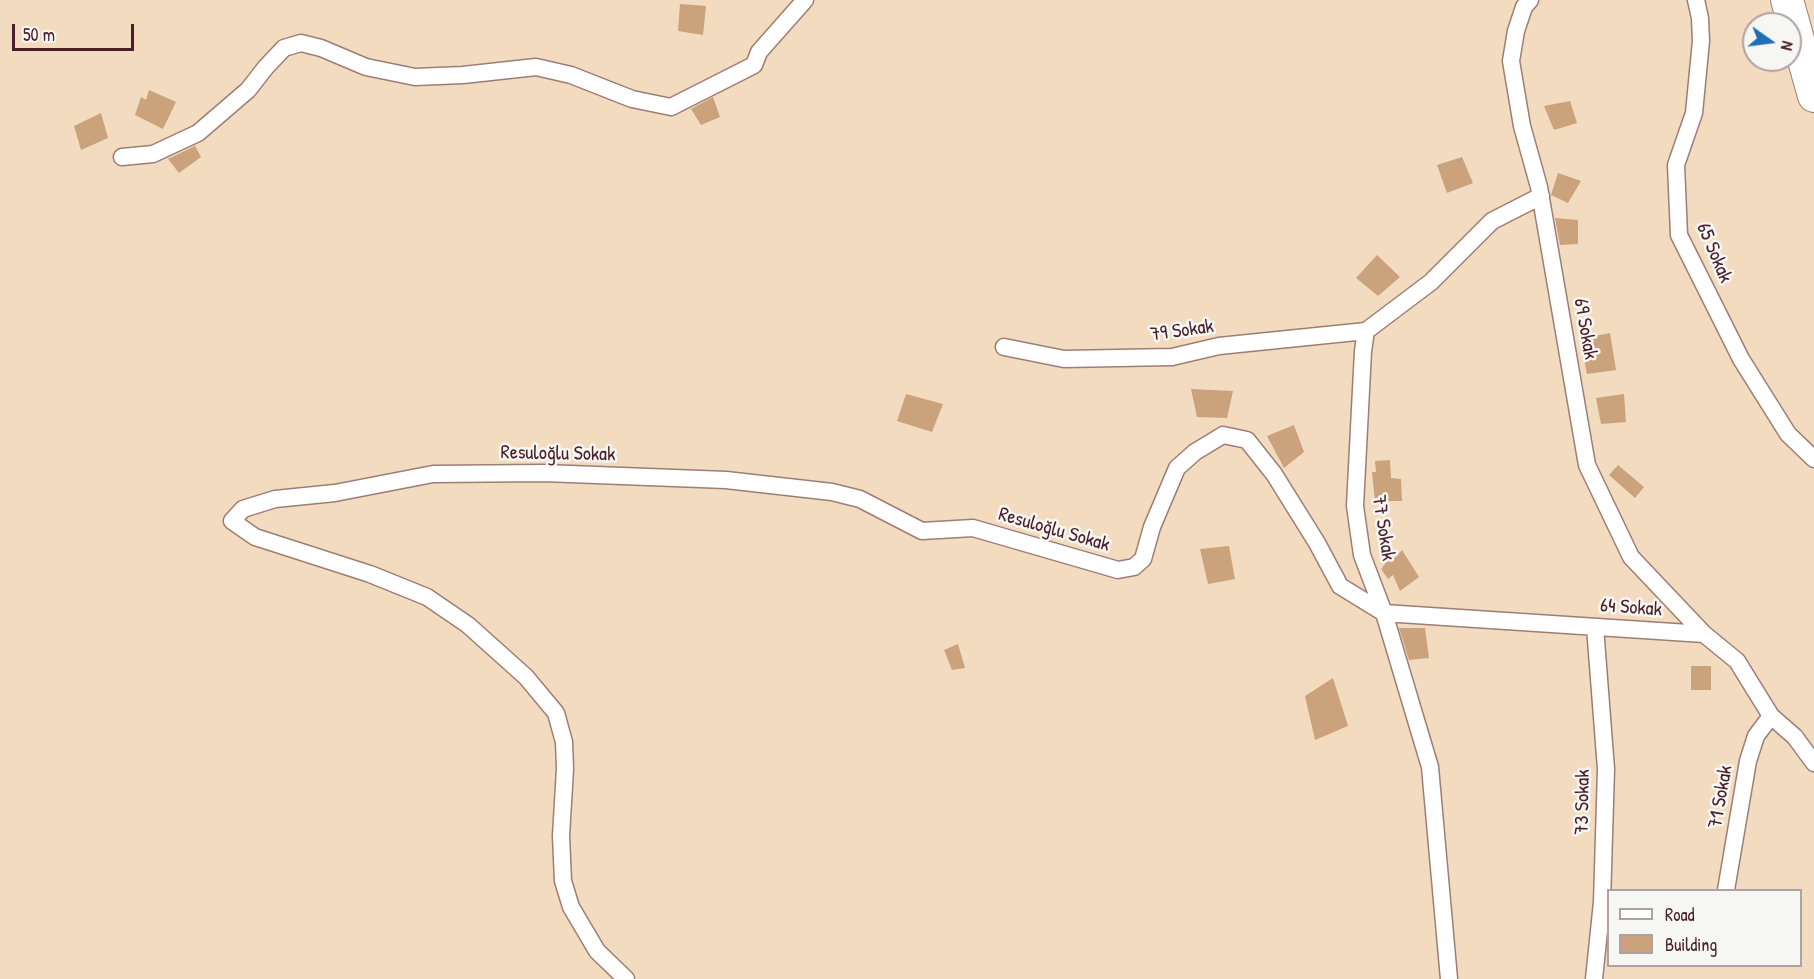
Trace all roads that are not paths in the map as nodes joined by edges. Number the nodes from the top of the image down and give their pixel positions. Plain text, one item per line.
1 (806, 0) edge
2 (1530, 0) edge
3 (1696, 0) edge
4 (1787, 0) edge
5 (1814, 96) edge
6 (122, 157) dead end
7 (1541, 196) junction
8 (1366, 330) junction
9 (1004, 347) dead end
10 (1814, 459) edge
11 (1384, 612) junction
12 (1595, 627) junction
13 (1704, 634) junction
14 (1771, 716) junction
15 (1814, 763) edge
16 (1726, 889) edge
17 (1605, 902) edge
18 (626, 979) edge
19 (1449, 979) edge
20 (1594, 979) edge

1 - 6 street
2 - 7 street, 69 Sokak
3 - 10 street, 65 Sokak
4 - 5 highway
7 - 8 street
7 - 13 street, 69 Sokak
8 - 9 street, 79 Sokak
8 - 11 street, 77 Sokak
11 - 12 street, 64 Sokak
11 - 18 street, Resuloğlu Sokak
11 - 19 street, 77 Sokak
12 - 13 street, 64 Sokak
12 - 17 street, 73 Sokak
13 - 14 street
14 - 15 street
14 - 16 street, 71 Sokak
17 - 20 street, 73 Sokak

